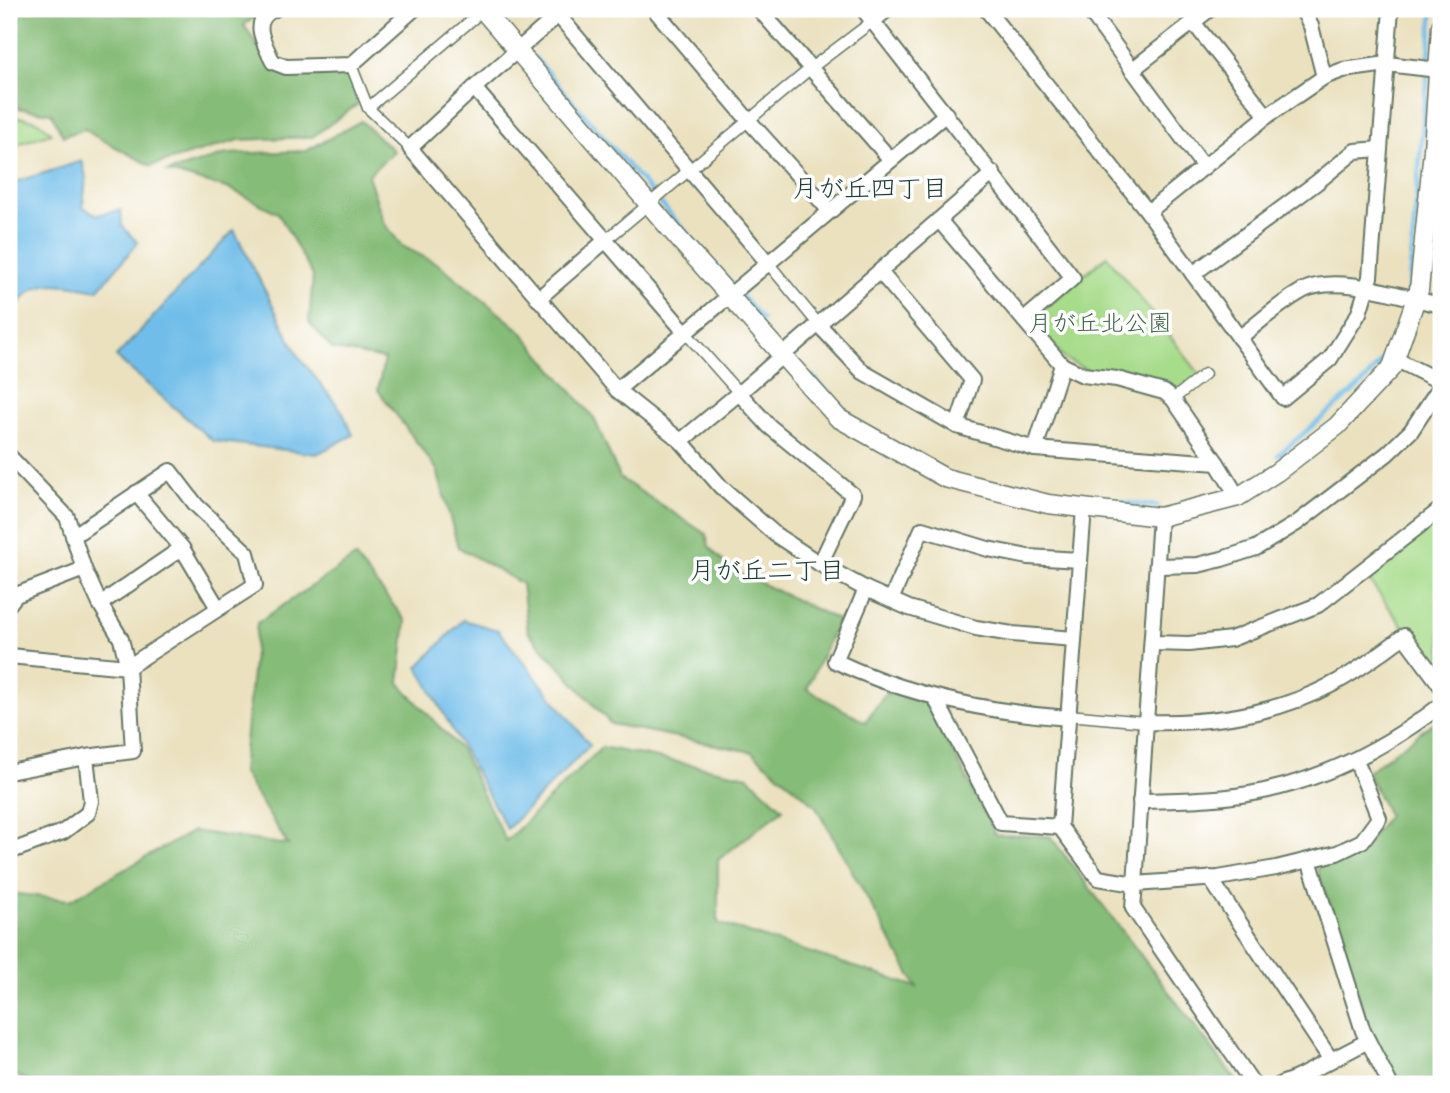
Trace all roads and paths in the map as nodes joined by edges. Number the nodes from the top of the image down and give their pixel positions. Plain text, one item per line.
1 (275, 9) edge
2 (414, 9) edge
3 (654, 9) edge
4 (759, 9) edge
5 (863, 9) edge
6 (888, 9) edge
7 (986, 9) edge
8 (1088, 9) edge
9 (1210, 9) edge
10 (1302, 9) edge
11 (1391, 9) edge
12 (561, 12) edge
13 (478, 14) edge
14 (873, 20) junction
15 (1193, 22) junction
16 (1441, 26) edge
17 (517, 50) junction
18 (1387, 64) junction
19 (351, 65) junction
20 (811, 68) junction
21 (1132, 70) junction
22 (1433, 74) junction
23 (1324, 77) junction
24 (474, 88) junction
25 (368, 108) junction
26 (946, 114) junction
27 (1266, 116) junction
28 (748, 121) junction
29 (410, 148) junction
30 (1380, 149) junction
31 (891, 160) junction
32 (1204, 167) junction
33 (689, 169) junction
34 (993, 173) junction
35 (649, 203) junction
36 (830, 211) junction
37 (1148, 212) junction
38 (939, 220) junction
39 (606, 240) junction
40 (768, 262) junction
41 (880, 272) junction
42 (1193, 274) junction
43 (1366, 288) junction
44 (729, 295) junction
45 (538, 299) junction
46 (1415, 300) junction
47 (1441, 305) edge
48 (1024, 320) junction
49 (819, 325) junction
50 (685, 332) junction
51 (1239, 338) junction
52 (782, 355) junction
53 (1395, 359) junction
54 (1062, 365) junction
55 (1205, 374) dead end
56 (1441, 384) edge
57 (617, 390) junction
58 (739, 393) junction
59 (1173, 399) junction
60 (957, 426) junction
61 (681, 441) junction
62 (1035, 449) junction
63 (9, 456) edge
64 (1217, 463) junction
65 (136, 494) junction
66 (1238, 497) junction
67 (1084, 508) junction
68 (1441, 509) edge
69 (1160, 517) junction
70 (73, 536) junction
71 (182, 548) junction
72 (1080, 560) junction
73 (820, 564) junction
74 (1157, 566) junction
75 (84, 569) junction
76 (866, 589) junction
77 (891, 600) junction
78 (9, 604) edge
79 (100, 604) junction
80 (218, 608) junction
81 (1074, 639) junction
82 (1152, 643) junction
83 (9, 656) edge
84 (128, 667) junction
85 (1441, 686) edge
86 (934, 698) junction
87 (1441, 705) edge
88 (1068, 716) junction
89 (1146, 722) junction
90 (86, 757) junction
91 (1356, 760) junction
92 (9, 772) edge
93 (1140, 801) junction
94 (1060, 827) junction
95 (9, 852) edge
96 (1309, 860) junction
97 (1210, 878) junction
98 (1135, 884) junction
99 (1368, 1041) junction
100 (1331, 1060) junction
101 (1299, 1081) edge
102 (1253, 1084) edge
103 (1281, 1084) edge
104 (1390, 1084) edge

1 - 19 street
2 - 19 street
3 - 28 street
4 - 20 street
5 - 14 street
6 - 14 street
7 - 37 street
8 - 21 street
9 - 15 street
10 - 23 street
11 - 18 street
12 - 17 street
12 - 33 street
13 - 17 street
13 - 25 street
14 - 20 street
14 - 26 street
15 - 21 street
15 - 27 street
16 - 22 street
17 - 24 street
17 - 35 street
18 - 22 street
18 - 23 street
18 - 30 street
19 - 25 street
20 - 28 street
20 - 31 street
21 - 32 street
22 - 46 street
23 - 27 street
24 - 29 street
24 - 39 street
25 - 29 street
26 - 31 street
26 - 34 street
27 - 32 street
28 - 33 street
28 - 36 street
29 - 45 street
30 - 42 street
30 - 43 street
31 - 36 street
32 - 37 street
33 - 35 street
33 - 40 street
34 - 38 street
34 - 48 street
35 - 39 street
35 - 44 street
36 - 40 street
37 - 42 street
38 - 41 street
38 - 48 street
39 - 45 street
39 - 50 street
40 - 44 street
40 - 49 street
41 - 49 street
41 - 60 street
42 - 51 street
43 - 46 street
43 - 51 street
43 - 51 street
44 - 50 street
44 - 52 street
45 - 57 street
46 - 47 street
46 - 53 street
48 - 54 street
49 - 52 street
49 - 60 street
50 - 57 street
50 - 58 street
52 - 58 street
52 - 67 street
53 - 56 street
53 - 66 street
54 - 59 street
54 - 62 street
55 - 59 street
56 - 74 street
57 - 61 street
58 - 61 street
58 - 73 street
59 - 64 street
60 - 62 street
61 - 73 street
62 - 64 street
63 - 70 street
64 - 66 street
65 - 70 street
65 - 71 street
65 - 80 street
66 - 69 street
67 - 69 street
67 - 72 street
68 - 82 street
69 - 74 street
70 - 75 street
71 - 79 street
71 - 80 street
72 - 77 street
72 - 81 street
73 - 76 street
74 - 82 street
75 - 78 street
75 - 79 street
76 - 77 street
76 - 86 street
77 - 81 street
79 - 84 street
80 - 84 street
81 - 88 street
82 - 89 street
83 - 84 street
84 - 90 street
85 - 89 street
86 - 88 street
86 - 94 street
87 - 91 street
88 - 89 street
88 - 94 street
89 - 93 street
90 - 92 street
90 - 95 street
91 - 93 street
91 - 96 street
93 - 98 street
94 - 98 street
96 - 97 street
96 - 99 street
97 - 98 street
97 - 100 street
98 - 102 street
99 - 100 street
99 - 104 street
100 - 101 street
101 - 103 street

